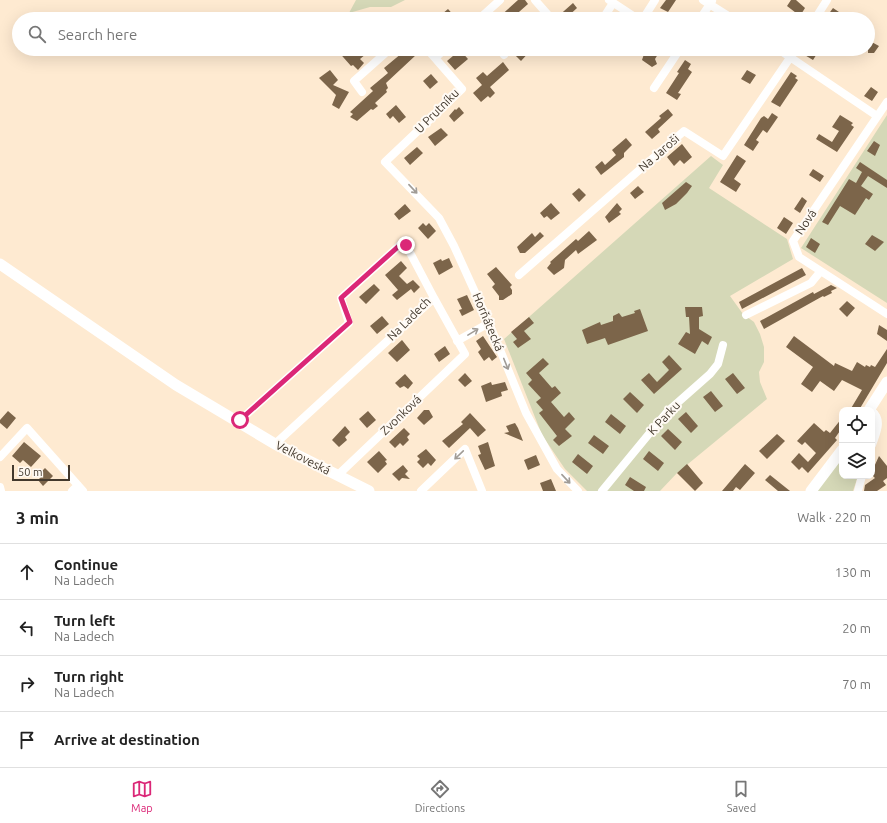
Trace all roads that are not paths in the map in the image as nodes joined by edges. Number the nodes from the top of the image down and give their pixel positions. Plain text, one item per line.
1 (500, 0) edge
2 (534, 0) edge
3 (655, 0) edge
4 (827, 0) edge
5 (611, 1) edge
6 (709, 1) edge
7 (487, 12) edge
8 (545, 12) edge
9 (606, 12) edge
10 (628, 12) edge
11 (647, 12) edge
12 (704, 12) edge
13 (723, 12) edge
14 (819, 12) edge
15 (382, 56) edge
16 (675, 56) edge
17 (791, 57) joint
18 (435, 58) edge
19 (654, 88) dead end
20 (362, 92) dead end
21 (887, 102) edge
22 (877, 116) junction
23 (385, 162) joint
24 (0, 264) edge
25 (820, 272) junction
26 (519, 275) dead end
27 (434, 298) junction
28 (887, 314) edge
29 (746, 315) dead end
30 (489, 322) junction
31 (458, 341) junction
32 (723, 345) dead end
33 (887, 382) edge
34 (872, 407) edge
35 (875, 413) edge
36 (238, 422) junction
37 (875, 436) edge
38 (275, 444) junction
39 (839, 454) edge
40 (0, 457) edge
41 (338, 475) junction
42 (861, 479) edge
43 (0, 487) edge
44 (78, 489) edge
45 (1, 491) edge
46 (369, 491) edge
47 (421, 491) edge
48 (482, 491) edge
49 (578, 491) edge
50 (602, 491) edge
51 (811, 491) edge
52 (858, 491) edge

1 - 7 street
2 - 8 street
3 - 11 street
4 - 14 street
5 - 9 street
5 - 10 street
6 - 12 street
6 - 13 street
15 - 20 street
16 - 19 street
17 - 22 street
17 - 26 street, Na Jaroši
18 - 23 street, U Prutníku
21 - 22 street, Nová
22 - 25 street, Nová
23 -> 30 street, Horňátecká
24 - 36 street, Velkoveská
25 - 28 street, Nová
25 - 29 street
27 - 31 street
27 - 36 street, Na Ladech
27 - 38 street, Na Ladech
31 -> 30 street
30 -> 49 street, Horňátecká
31 - 41 street, Zvonková
32 - 50 street, K Parku
33 - 34 street
35 - 37 street
36 - 38 street, Velkoveská
38 - 41 street, Velkoveská
39 - 51 street
40 - 44 street
41 - 46 street, Velkoveská
42 - 52 street
43 - 45 street
48 -> 47 street

